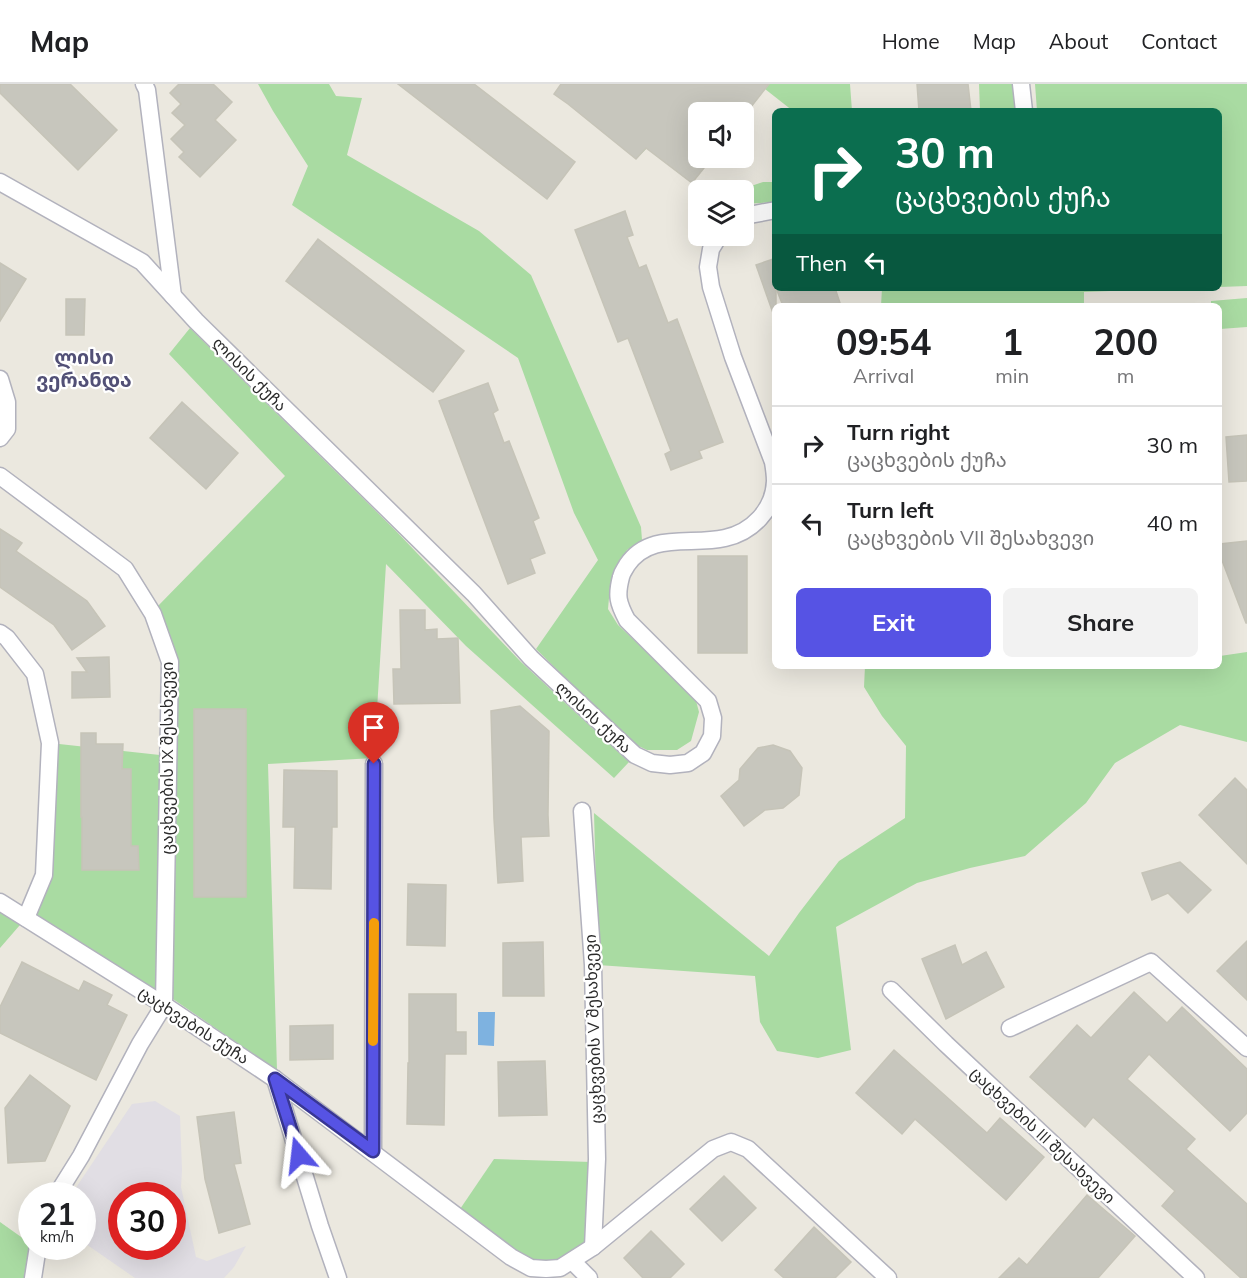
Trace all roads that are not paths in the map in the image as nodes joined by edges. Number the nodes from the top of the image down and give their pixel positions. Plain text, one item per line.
1 (144, 84) edge
2 (1021, 84) edge
3 (1024, 108) edge
4 (0, 182) edge
5 (772, 211) edge
6 (754, 214) edge
7 (713, 246) edge
8 (173, 296) junction
9 (0, 380) edge
10 (0, 438) edge
11 (772, 459) edge
12 (0, 476) edge
13 (772, 499) edge
14 (0, 633) edge
15 (374, 764) dead end
16 (582, 812) dead end
17 (0, 902) edge
18 (26, 918) junction
19 (891, 990) dead end
20 (164, 1005) junction
21 (1010, 1028) dead end
22 (1247, 1048) edge
23 (275, 1079) junction
24 (373, 1151) junction
25 (65, 1182) edge
26 (593, 1247) junction
27 (36, 1260) edge
28 (572, 1261) junction
29 (33, 1278) edge
30 (338, 1278) edge
31 (589, 1278) edge
32 (888, 1278) edge
33 (1196, 1278) edge

1 - 8 street
2 - 3 street
4 - 8 street, ლისის ქუჩა
5 - 6 street
7 - 11 street, ლისის ქუჩა
8 - 13 street, ლისის ქუჩა
9 - 10 street
12 - 20 street, ცაცხვების IX შესახვევი
14 - 18 street
15 - 24 street
16 - 26 street, ცაცხვების V შესახვევი
17 - 18 street, ცაცხვების ქუჩა
18 - 20 street, ცაცხვების ქუჩა
19 - 33 street, ცაცხვების III შესახვევი
20 - 23 street, ცაცხვების ქუჩა
20 - 25 street
21 - 22 street
23 - 24 street, ცაცხვების ქუჩა
23 - 30 street
24 - 28 street, ცაცხვების ქუჩა
26 - 28 street, ცაცხვების ქუჩა
26 - 32 street, ცაცხვების ქუჩა
27 - 29 street
28 - 31 street

